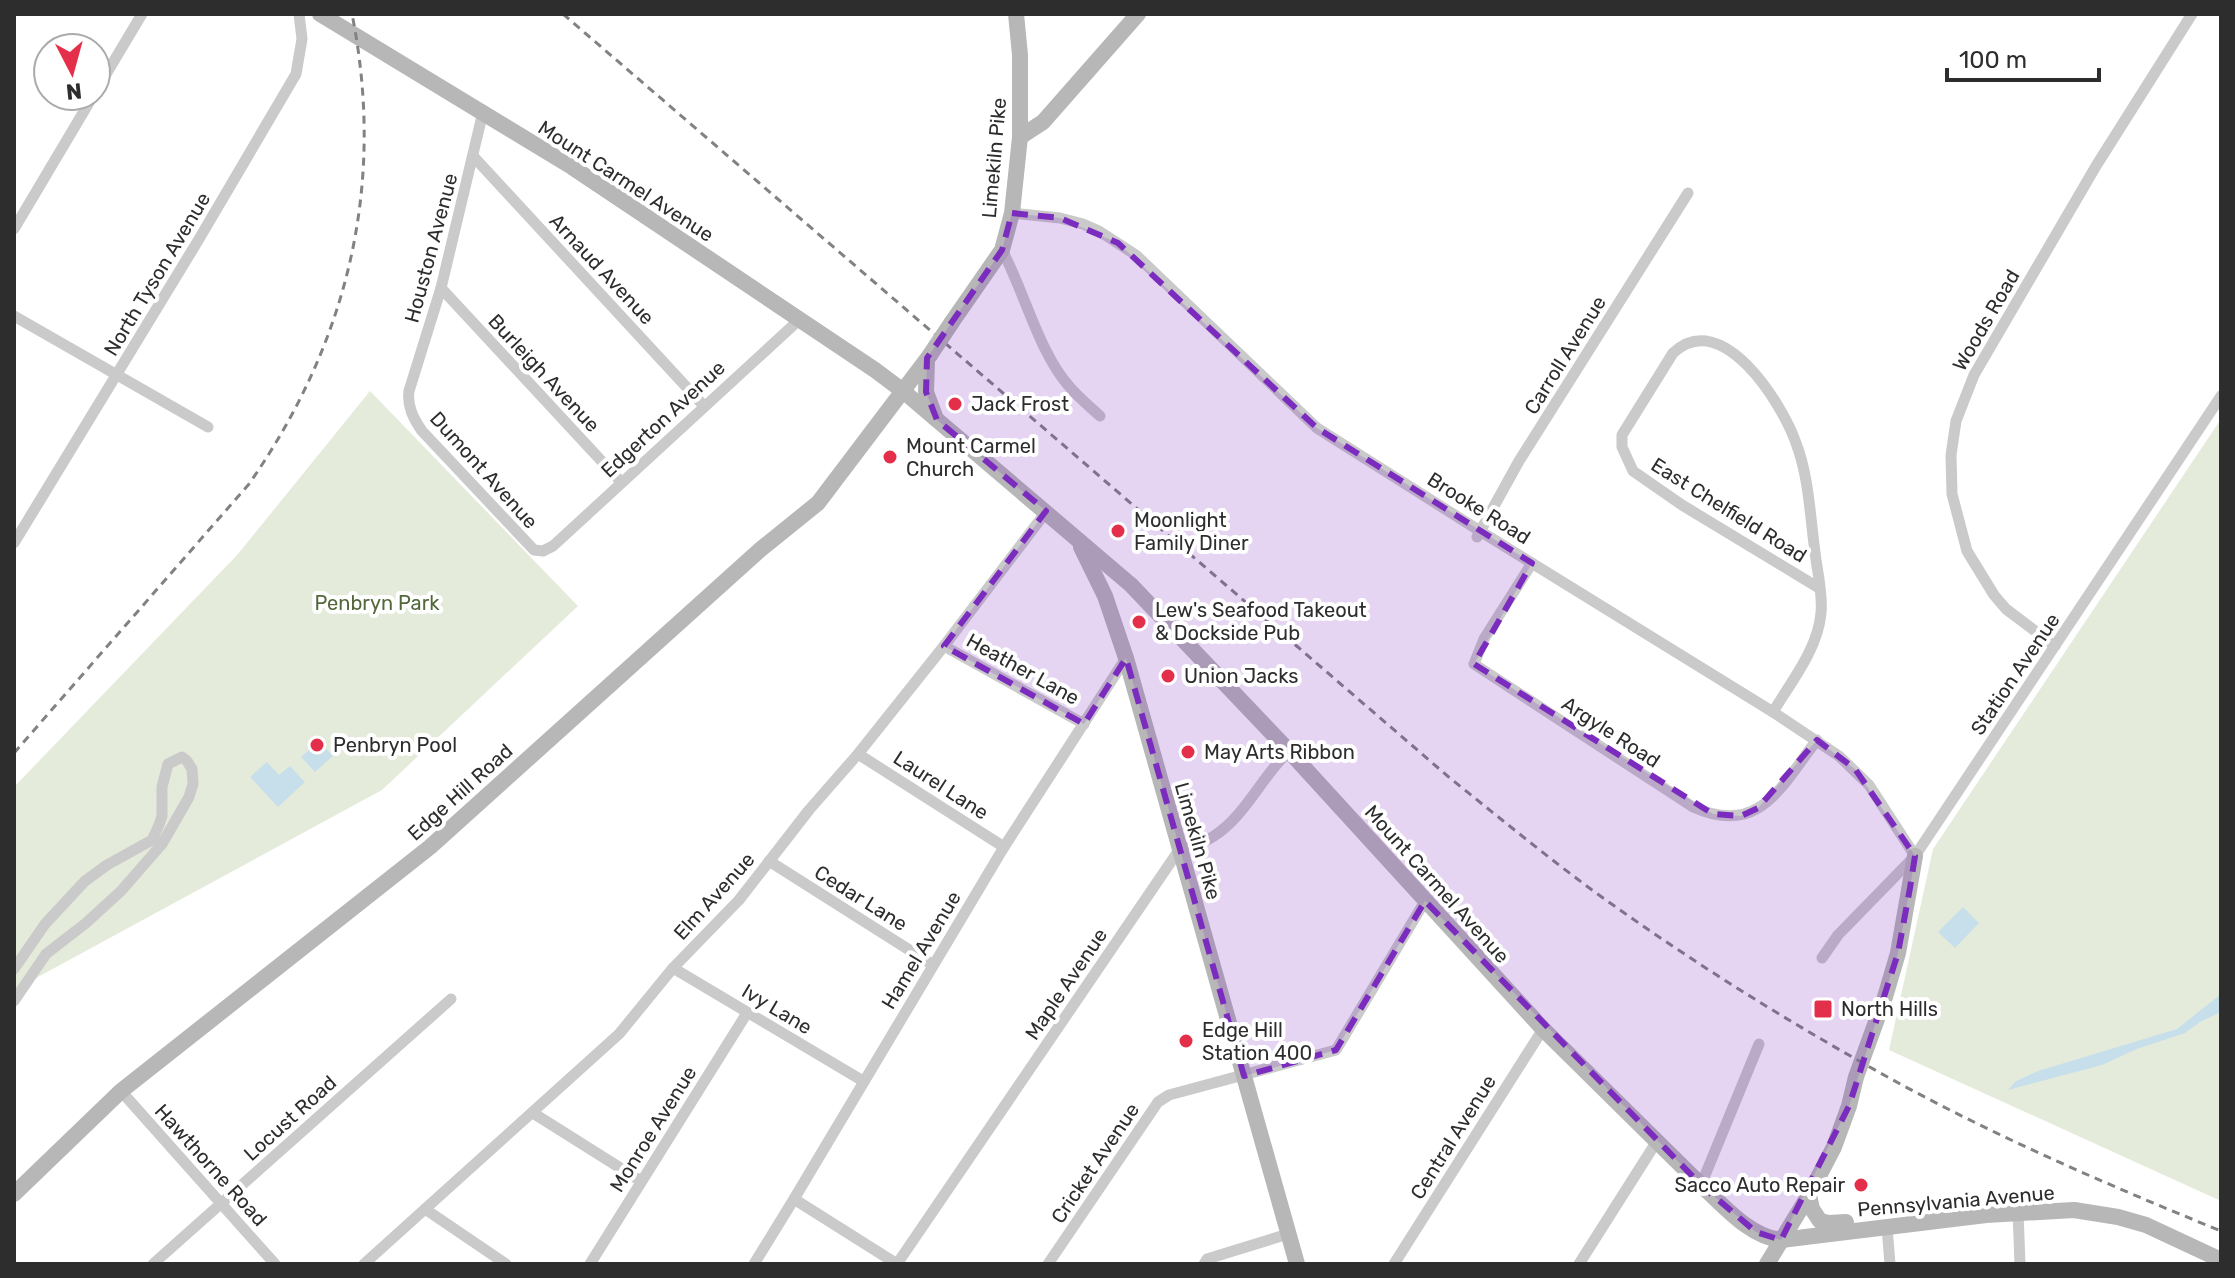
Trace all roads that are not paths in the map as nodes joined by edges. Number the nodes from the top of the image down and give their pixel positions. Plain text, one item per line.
1 (142, 14) edge
2 (299, 14) edge
3 (320, 14) edge
4 (1016, 14) edge
5 (1138, 14) edge
6 (2192, 14) edge
7 (112, 65) edge
8 (84, 112) edge
9 (483, 112) junction
10 (1020, 137) junction
11 (473, 156) junction
12 (1688, 193) dead end
13 (1012, 213) junction
14 (14, 229) edge
15 (1002, 250) junction
16 (441, 288) junction
17 (14, 316) edge
18 (799, 320) junction
19 (929, 356) junction
20 (117, 376) junction
21 (409, 391) joint
22 (903, 391) junction
23 (2221, 396) edge
24 (704, 406) junction
25 (1100, 416) dead end
26 (937, 420) junction
27 (208, 427) dead end
28 (621, 482) junction
29 (1046, 512) junction
30 (1478, 535) junction
31 (1076, 537) junction
32 (14, 543) edge
33 (553, 546) joint
34 (1532, 563) junction
35 (1819, 588) junction
36 (944, 646) junction
37 (2055, 646) junction
38 (1126, 658) junction
39 (1773, 712) junction
40 (1084, 724) junction
41 (1817, 740) junction
42 (1289, 751) junction
43 (858, 754) junction
44 (1004, 847) junction
45 (1179, 850) junction
46 (1915, 856) junction
47 (769, 861) junction
48 (1425, 901) junction
49 (1822, 958) dead end
50 (933, 965) junction
51 (673, 968) junction
52 (14, 969) edge
53 (451, 999) dead end
54 (14, 1001) edge
55 (747, 1013) junction
56 (1543, 1029) junction
57 (1759, 1044) dead end
58 (1244, 1076) junction
59 (863, 1081) junction
60 (121, 1091) junction
61 (533, 1113) junction
62 (1657, 1141) junction
63 (641, 1181) junction
64 (1701, 1185) junction
65 (14, 1194) edge
66 (1809, 1195) junction
67 (794, 1199) junction
68 (221, 1204) junction
69 (425, 1209) junction
70 (2018, 1212) junction
71 (1887, 1227) junction
72 (1288, 1234) junction
73 (1781, 1240) junction
74 (2215, 1260) edge
75 (153, 1264) edge
76 (275, 1264) edge
77 (364, 1264) edge
78 (506, 1264) edge
79 (590, 1264) edge
80 (754, 1264) edge
81 (897, 1264) edge
82 (1048, 1264) edge
83 (1204, 1264) edge
84 (1297, 1264) edge
85 (1394, 1264) edge
86 (1579, 1264) edge
87 (1767, 1264) edge
88 (1890, 1264) edge
89 (2020, 1264) edge

1 - 7 street
2 - 20 street, North Tyson Avenue
3 - 9 main road, Mount Carmel Avenue
4 - 10 main road, Limekiln Pike
5 - 10 main road
6 - 37 street, Woods Road
8 - 14 street
9 - 11 street, Houston Avenue
9 - 18 main road, Mount Carmel Avenue
10 - 13 main road, Limekiln Pike
11 - 16 street, Houston Avenue
11 - 24 street, Arnaud Avenue
12 - 30 street, Carroll Avenue
13 - 15 main road, Limekiln Pike
13 - 30 street, Brooke Road
15 - 19 main road, Limekiln Pike, bridge
15 - 25 street
16 - 21 street, Houston Avenue
16 - 28 street, Burleigh Avenue
17 - 20 street
18 - 22 main road, Mount Carmel Avenue
18 - 24 street, Edgerton Avenue
19 - 22 main road, Limekiln Pike
19 - 26 main road
20 - 27 street
20 - 32 street, North Tyson Avenue
21 - 33 street, Dumont Avenue
22 - 26 main road, Limekiln Pike
22 - 60 main road, Edge Hill Road
23 - 37 street, Station Avenue
24 - 28 street, Edgerton Avenue
26 - 29 main road, Limekiln Pike
28 - 33 street, Edgerton Avenue
29 - 31 main road, Limekiln Pike
29 - 36 street, Elm Avenue
30 - 34 street, Brooke Road
31 - 38 main road, Limekiln Pike
31 - 42 main road, Mount Carmel Avenue
34 - 39 street, Brooke Road
34 - 41 street, Argyle Road
35 - 35 street, East Chelfield Road
35 - 39 street
36 - 40 street, Heather Lane
36 - 43 street, Elm Avenue
37 - 46 street, Station Avenue
38 - 40 street, Hamel Avenue
38 - 45 main road, Limekiln Pike
39 - 41 street, Brooke Road
40 - 44 street, Hamel Avenue
41 - 46 street, Brooke Road
42 - 45 street
42 - 48 main road, Mount Carmel Avenue
43 - 44 street, Laurel Lane
43 - 47 street, Elm Avenue
44 - 50 street, Hamel Avenue
45 - 58 main road, Limekiln Pike
45 - 81 street, Maple Avenue
46 - 49 street, Station Avenue
46 - 66 main road
47 - 50 street, Cedar Lane
47 - 51 street, Elm Avenue
48 - 56 main road, Mount Carmel Avenue
48 - 58 street, Cricket Avenue
50 - 59 street, Hamel Avenue
51 - 55 street, Ivy Lane
51 - 61 street, Elm Avenue
52 - 54 street
53 - 68 street, Locust Road
55 - 59 street, Ivy Lane
55 - 63 street, Monroe Avenue
56 - 62 main road, Mount Carmel Avenue
56 - 85 street, Central Avenue
57 - 64 street
58 - 72 main road, Limekiln Pike
58 - 82 street, Cricket Avenue
59 - 67 street, Hamel Avenue
60 - 65 main road, Edge Hill Road
60 - 68 street, Hawthorne Road
61 - 63 street
61 - 69 street, Elm Avenue
62 - 64 main road, Mount Carmel Avenue
62 - 86 street
63 - 79 street, Monroe Avenue
64 - 73 main road, Mount Carmel Avenue
66 - 71 main road
66 - 73 main road
67 - 80 street, Hamel Avenue
67 - 81 street
68 - 75 street, Locust Road
68 - 76 street, Hawthorne Road
69 - 77 street, Elm Avenue
69 - 78 street
70 - 71 main road, Pennsylvania Avenue
70 - 74 main road, Pennsylvania Avenue
70 - 89 street
71 - 73 main road, Pennsylvania Avenue
71 - 88 street
72 - 83 street
72 - 84 main road, Limekiln Pike
73 - 87 main road

